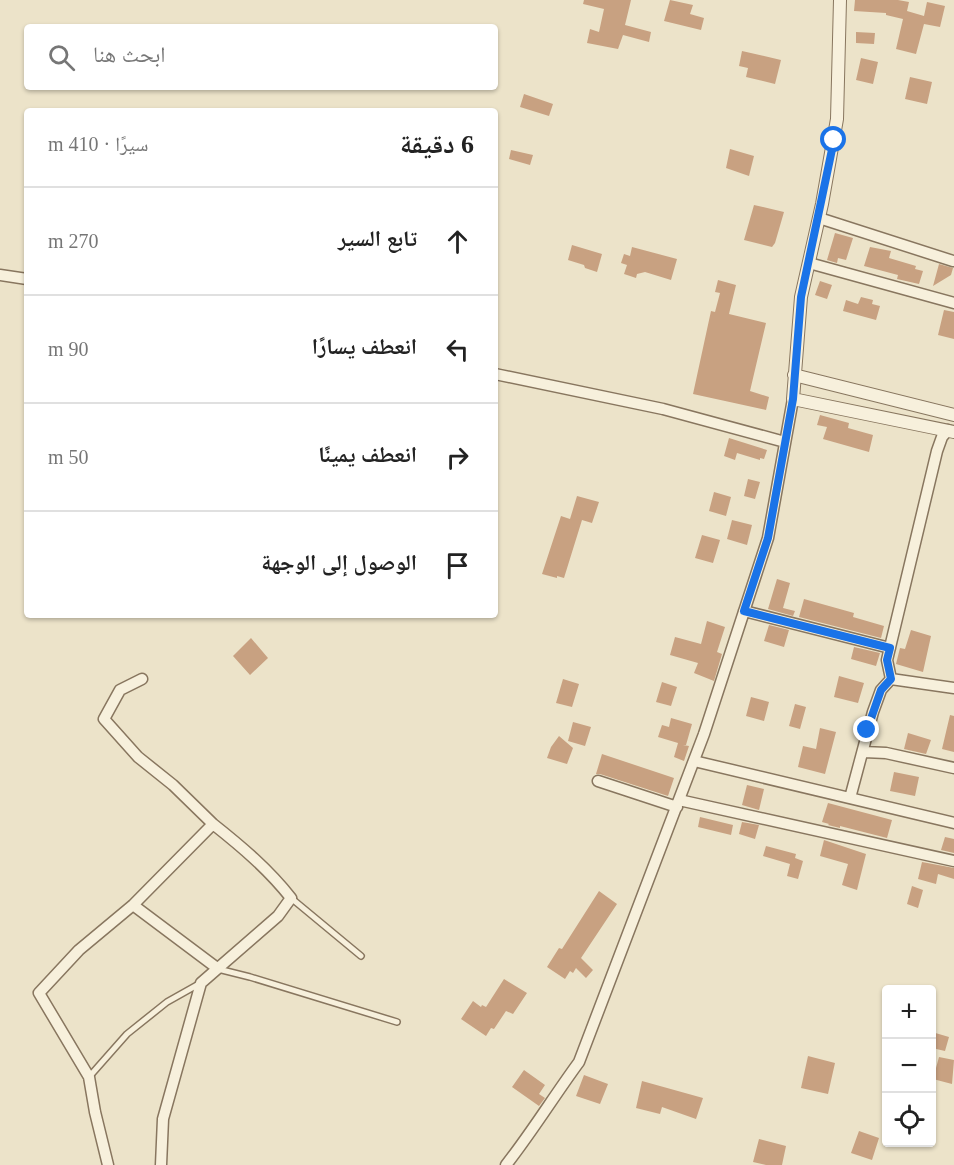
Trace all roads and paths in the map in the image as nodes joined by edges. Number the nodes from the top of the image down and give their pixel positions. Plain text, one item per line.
1 (840, 0) edge
2 (819, 218) junction
3 (953, 261) edge
4 (808, 263) junction
5 (0, 275) edge
6 (24, 279) edge
7 (954, 303) edge
8 (498, 375) edge
9 (794, 375) junction
10 (793, 399) junction
11 (953, 415) edge
12 (951, 431) edge
13 (785, 442) junction
14 (744, 611) junction
15 (890, 648) junction
16 (142, 679) dead end
17 (891, 679) junction
18 (954, 688) edge
19 (864, 752) junction
20 (694, 761) junction
21 (954, 768) edge
22 (598, 782) dead end
23 (850, 798) junction
24 (678, 803) junction
25 (954, 823) edge
26 (213, 824) junction
27 (954, 861) edge
28 (291, 898) junction
29 (133, 905) junction
30 (361, 956) dead end
31 (217, 968) junction
32 (201, 983) junction
33 (396, 1022) dead end
34 (89, 1077) junction
35 (108, 1165) edge
36 (161, 1165) edge
37 (506, 1165) edge

1 - 2 street
2 - 3 street
2 - 4 street
4 - 7 street
4 - 9 street
5 - 6 street
8 - 13 street
9 - 10 street
9 - 11 street
10 - 12 street
10 - 13 street
11 - 12 street
12 - 15 street
13 - 14 street
14 - 15 street
14 - 20 street
15 - 17 street
16 - 26 street
17 - 18 street
17 - 19 street
19 - 21 street
19 - 23 street
20 - 23 street
20 - 24 street
22 - 24 street
23 - 25 street
24 - 27 street
24 - 37 street
26 - 28 street
26 - 29 street
28 - 30 lane
28 - 31 street
29 - 31 street
29 - 34 street
31 - 32 street
31 - 33 lane
32 - 34 lane
32 - 36 street
34 - 35 street

